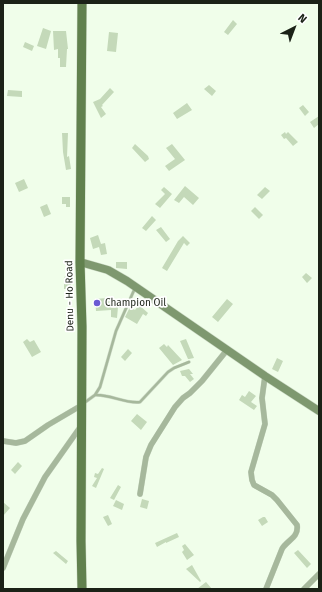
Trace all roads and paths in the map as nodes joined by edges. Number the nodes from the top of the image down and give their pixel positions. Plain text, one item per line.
1 (82, 3) edge
2 (80, 262) junction
3 (135, 287) junction
4 (227, 350) junction
5 (190, 362) dead end
6 (265, 376) junction
7 (95, 395) junction
8 (82, 405) junction
9 (319, 411) edge
10 (81, 426) junction
11 (3, 441) edge
12 (140, 494) dead end
13 (3, 568) edge
14 (319, 574) edge
15 (82, 589) edge
16 (266, 589) edge
17 (304, 589) edge

1 - 2 main road, Denu - Ho Road
2 - 3 street
2 - 8 main road, Denu - Ho Road
3 - 4 street
3 - 7 lane
4 - 6 street
4 - 12 street
5 - 7 lane
6 - 9 street
6 - 16 street
7 - 8 lane
8 - 10 main road, Denu - Ho Road
8 - 11 street
10 - 13 street
10 - 15 main road, Denu - Ho Road
14 - 17 street

